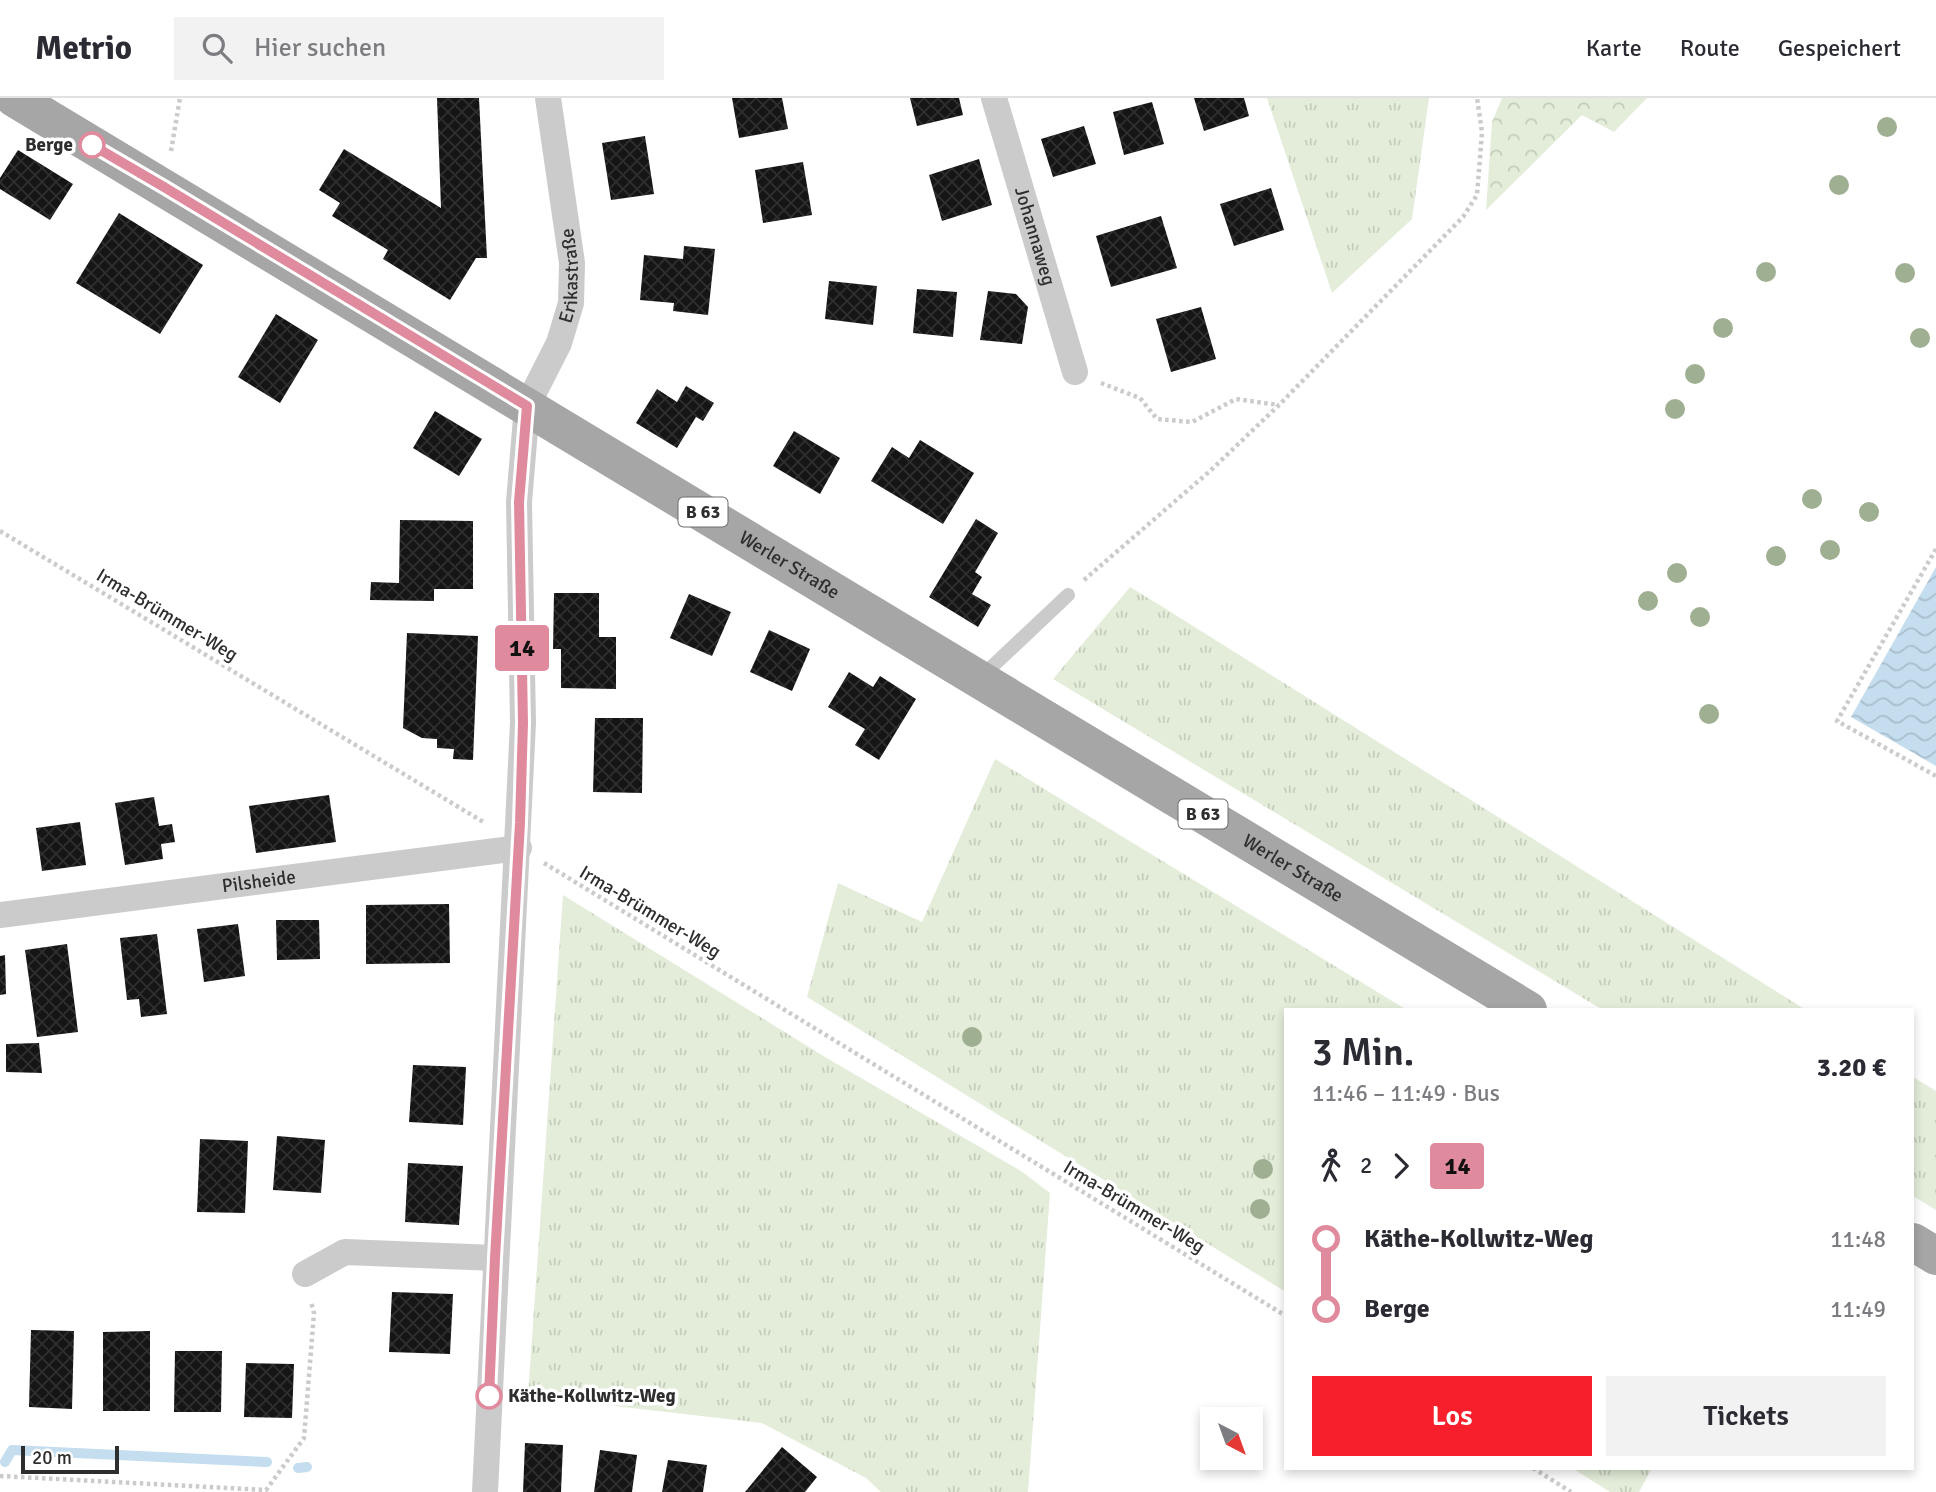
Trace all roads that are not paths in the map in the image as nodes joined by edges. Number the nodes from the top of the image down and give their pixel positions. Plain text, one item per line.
1 (14, 98) edge
2 (548, 98) edge
3 (994, 98) edge
4 (1075, 372) road end
5 (527, 406) junction
6 (1068, 595) road end
7 (979, 679) junction
8 (519, 848) junction
9 (0, 915) edge
10 (1525, 1008) edge
11 (1914, 1243) edge
12 (1936, 1256) edge
13 (495, 1258) junction
14 (305, 1274) road end
15 (485, 1492) edge

1 - 5 main road, Werler Straße / B 63
2 - 5 street, Erikastraße
3 - 4 street, Johannaweg
5 - 7 main road, Werler Straße / B 63
5 - 8 street
6 - 7 lane
7 - 10 main road, Werler Straße / B 63
8 - 9 street, Pilsheide
8 - 13 street
11 - 12 main road
13 - 14 street
13 - 15 street

